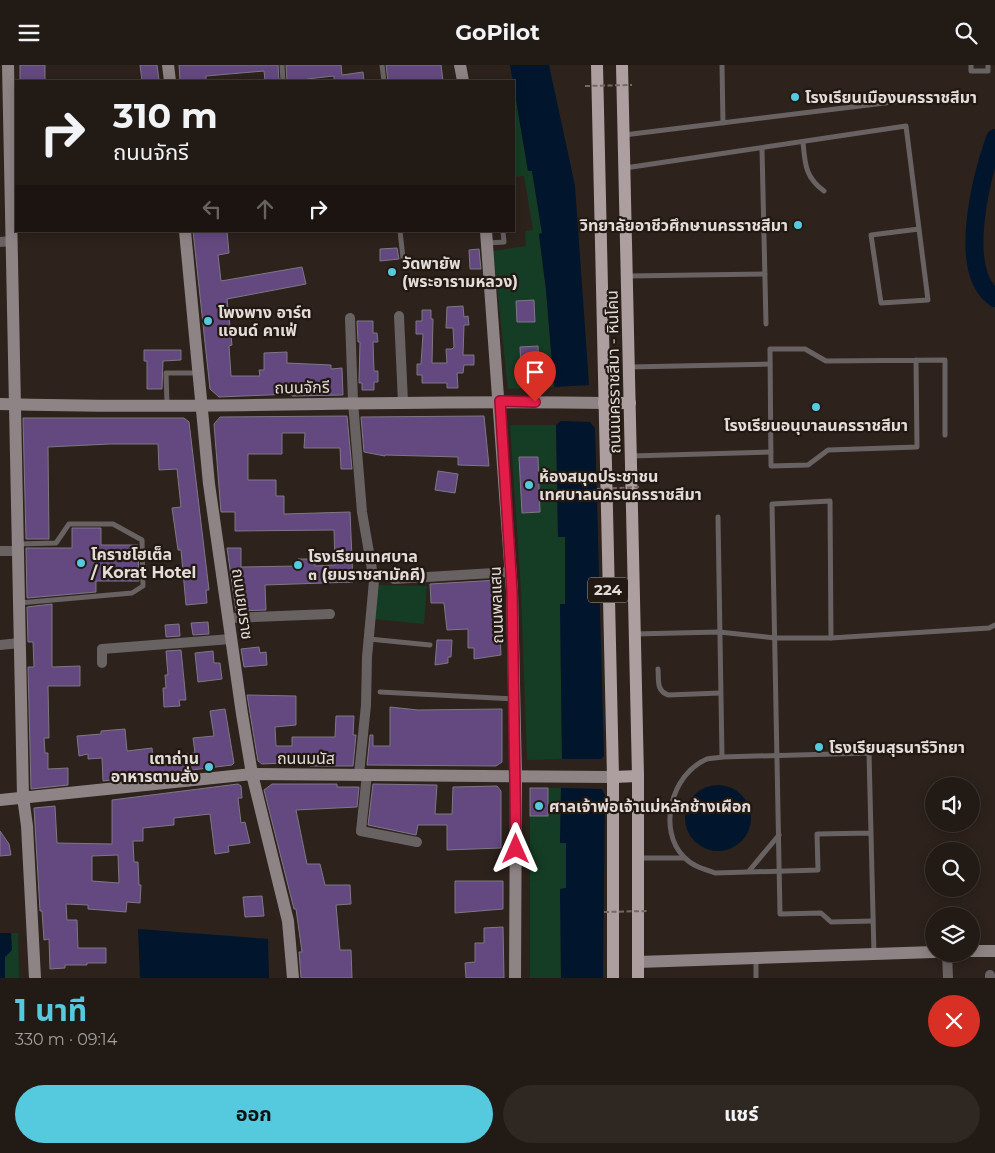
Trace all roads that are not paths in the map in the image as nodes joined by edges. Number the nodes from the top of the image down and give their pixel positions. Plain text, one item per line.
1 (8, 65) edge
2 (168, 65) edge
3 (282, 65) edge
4 (382, 65) edge
5 (460, 65) edge
6 (597, 65) edge
7 (622, 65) edge
8 (722, 65) edge
9 (971, 65) edge
10 (988, 65) edge
11 (170, 80) edge
12 (283, 80) edge
13 (384, 80) edge
14 (463, 80) edge
15 (950, 95) dead end
16 (723, 123) junction
17 (624, 135) junction
18 (803, 142) junction
19 (762, 149) junction
20 (625, 168) junction
21 (824, 191) dead end
22 (919, 229) junction
23 (185, 232) edge
24 (400, 232) edge
25 (503, 232) edge
26 (487, 237) edge
27 (6, 242) edge
28 (403, 258) dead end
29 (765, 274) junction
30 (627, 276) junction
31 (399, 316) dead end
32 (350, 318) dead end
33 (766, 323) dead end
34 (916, 360) junction
35 (770, 364) junction
36 (629, 367) junction
37 (198, 373) junction
38 (500, 401) junction
39 (353, 402) junction
40 (403, 402) junction
41 (604, 403) junction
42 (630, 403) junction
43 (0, 404) edge
44 (15, 404) junction
45 (167, 405) junction
46 (200, 405) junction
47 (945, 435) dead end
48 (771, 452) junction
49 (631, 456) junction
50 (718, 517) dead end
51 (17, 547) junction
52 (0, 551) edge
53 (511, 572) junction
54 (394, 579) dead end
55 (18, 603) junction
56 (330, 614) dead end
57 (229, 618) junction
58 (995, 625) edge
59 (719, 632) junction
60 (634, 634) junction
61 (775, 638) junction
62 (831, 638) junction
63 (232, 639) junction
64 (368, 639) junction
65 (19, 643) junction
66 (0, 645) edge
67 (430, 645) dead end
68 (102, 663) dead end
69 (658, 669) dead end
70 (380, 692) dead end
71 (720, 693) junction
72 (515, 699) junction
73 (777, 755) junction
74 (722, 757) junction
75 (252, 774) junction
76 (363, 774) junction
77 (516, 776) junction
78 (638, 776) junction
79 (613, 777) junction
80 (23, 797) junction
81 (0, 799) edge
82 (871, 833) junction
83 (779, 835) junction
84 (416, 842) dead end
85 (637, 858) junction
86 (684, 858) junction
87 (749, 871) junction
88 (779, 871) junction
89 (873, 921) junction
90 (980, 951) edge
91 (995, 951) edge
92 (925, 952) edge
93 (874, 954) junction
94 (756, 958) junction
95 (638, 962) junction
96 (947, 962) edge
97 (35, 978) edge
98 (293, 978) edge
99 (515, 978) edge
100 (613, 978) edge
101 (638, 978) edge
102 (756, 978) edge
103 (948, 978) edge

1 - 27 street
2 - 11 street
3 - 12 lane
4 - 13 lane
5 - 14 street
6 - 41 main road, ถนนนครราชสีมา - หินโคน / 224
7 - 17 main road, ถนนนครราชสีมา - หินโคน / 224
8 - 16 lane
9 - 10 lane
15 - 16 lane
16 - 17 lane
17 - 20 main road, ถนนนครราชสีมา - หินโคน / 224
18 - 19 lane
18 - 21 lane
18 - 22 lane
19 - 20 lane
19 - 29 lane
20 - 30 main road, ถนนนครราชสีมา - หินโคน / 224
22 - 22 lane
23 - 37 street, ถนนยมราช
24 - 28 lane
25 - 26 lane
26 - 38 street, ถนนพลแสน
27 - 44 street
29 - 30 lane
29 - 33 lane
30 - 36 main road, ถนนนครราชสีมา - หินโคน / 224
31 - 40 street
32 - 39 street
34 - 35 lane
34 - 47 lane
34 - 48 lane
35 - 36 lane
35 - 48 lane
36 - 42 main road, ถนนนครราชสีมา - หินโคน / 224
37 - 45 lane
37 - 46 street, ถนนยมราช
38 - 40 street, ถนนจักรี
38 - 41 street, ถนนจักรี
38 - 53 street, ถนนพลแสน
39 - 40 street, ถนนจักรี
39 - 46 street, ถนนจักรี
39 - 64 street
41 - 42 main road
41 - 79 main road, ถนนนครราชสีมา - หินโคน / 224
42 - 49 main road, ถนนนครราชสีมา - หินโคน / 224
43 - 44 street, ถนนจักรี
44 - 45 street, ถนนจักรี
44 - 51 street
45 - 46 street, ถนนจักรี
46 - 57 street, ถนนยมราช
48 - 49 lane
49 - 60 main road, ถนนนครราชสีมา - หินโคน / 224
50 - 59 lane
51 - 52 street
51 - 55 street
51 - 55 lane
53 - 54 street
53 - 72 street, ถนนพลแสน
55 - 65 street
56 - 57 street
57 - 63 street, ถนนยมราช
58 - 62 lane
59 - 60 lane
59 - 61 lane
59 - 71 lane
60 - 78 main road, ถนนนครราชสีมา - หินโคน / 224
61 - 62 lane
61 - 62 lane
61 - 73 lane
63 - 68 street
63 - 75 street, ถนนยมราช
64 - 67 lane
64 - 76 street
65 - 66 street
65 - 80 street
69 - 71 lane
70 - 72 lane
71 - 74 lane
72 - 77 street, ถนนพลแสน
73 - 74 lane
73 - 82 lane
73 - 83 lane
74 - 86 lane
75 - 76 street, ถนนมนัส
75 - 80 street, ถนนมนัส
75 - 98 street, ถนนยมราช
76 - 77 street, ถนนมนัส
76 - 84 street
77 - 79 street, ถนนมนัส
77 - 99 street, ถนนพลแสน
78 - 79 main road
78 - 85 main road, ถนนนครราชสีมา - หินโคน / 224
79 - 100 main road, ถนนนครราชสีมา - หินโคน / 224
80 - 81 street, ถนนมนัส
80 - 97 street
82 - 88 lane
82 - 89 lane
83 - 87 lane
83 - 88 lane
85 - 86 lane
85 - 95 main road, ถนนนครราชสีมา - หินโคน / 224
86 - 87 lane
87 - 88 lane
88 - 89 lane
89 - 93 lane
90 - 91 street
92 - 93 street
93 - 94 street
94 - 95 street
94 - 102 lane
95 - 101 main road, ถนนนครราชสีมา - หินโคน / 224
96 - 103 street

